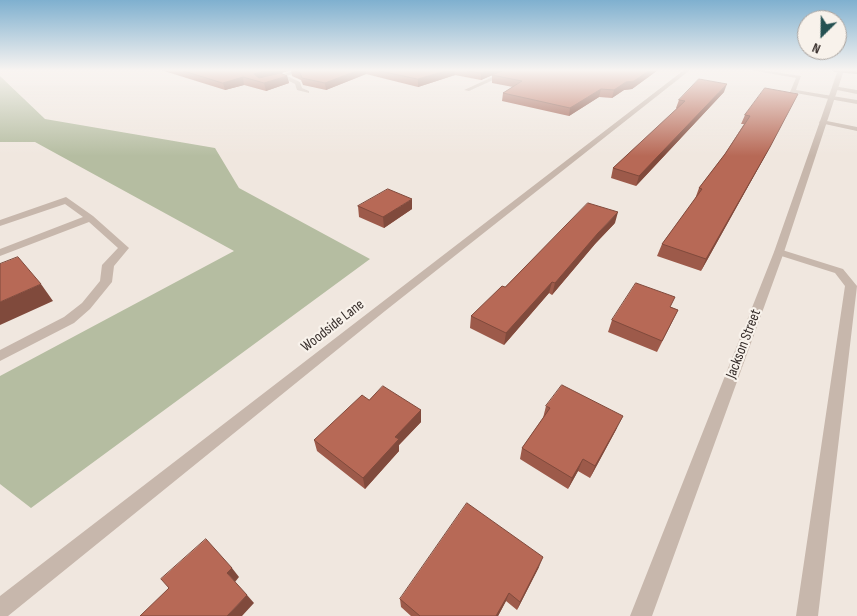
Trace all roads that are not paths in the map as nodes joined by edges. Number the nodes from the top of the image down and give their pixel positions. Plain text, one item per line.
1 (831, 98) edge
2 (650, 99) edge
3 (836, 99) edge
4 (857, 102) edge
5 (822, 122) junction
6 (857, 129) edge
7 (90, 218) junction
8 (0, 223) edge
9 (779, 252) junction
10 (0, 253) edge
11 (0, 356) edge
12 (2, 603) edge
13 (641, 616) edge
14 (807, 616) edge

1 - 5 street, Jackson Street
2 - 12 street, Woodside Lane
3 - 4 street
5 - 6 street
5 - 9 street, Jackson Street
7 - 8 street
7 - 10 street
7 - 11 street
9 - 13 street, Jackson Street
9 - 14 street

